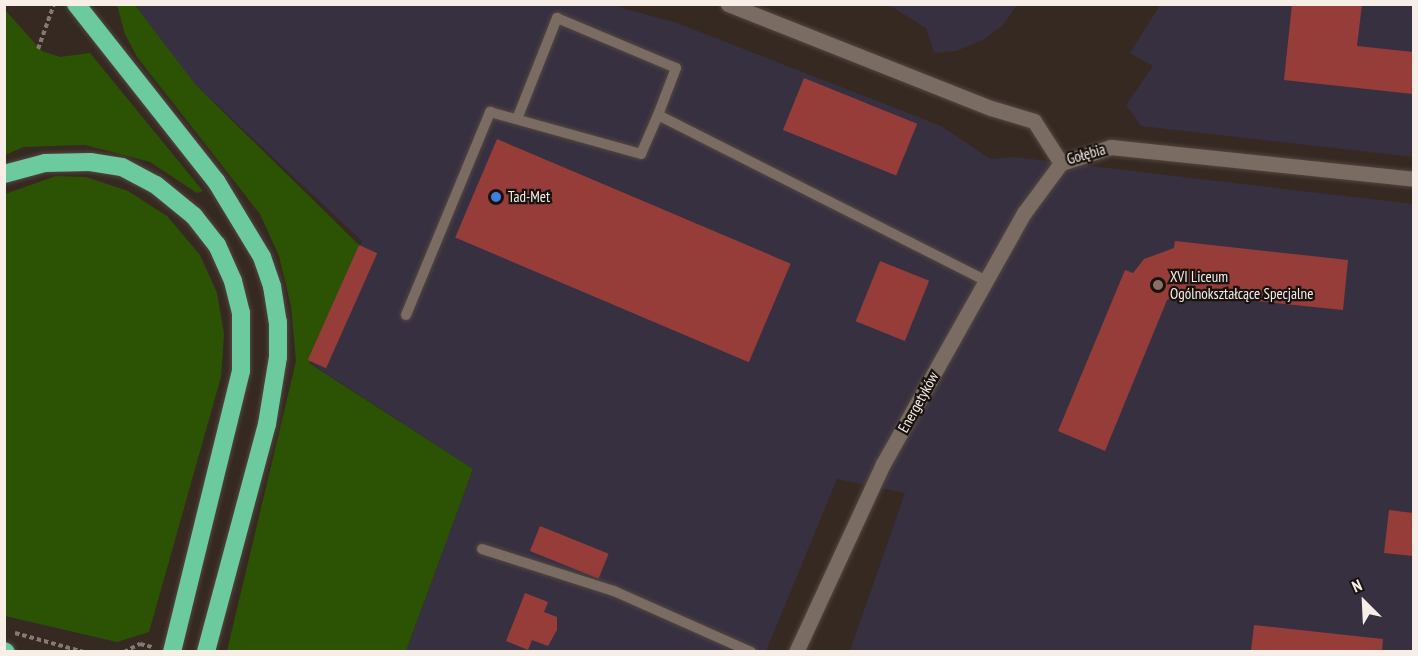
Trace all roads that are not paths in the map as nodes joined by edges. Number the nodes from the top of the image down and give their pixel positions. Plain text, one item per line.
1 (76, 4) edge
2 (728, 4) edge
3 (658, 115) junction
4 (517, 119) junction
5 (1061, 163) junction
6 (4, 174) edge
7 (1413, 179) edge
8 (986, 281) junction
9 (406, 315) dead end
10 (482, 549) dead end
11 (172, 651) edge
12 (206, 651) edge
13 (751, 651) edge
14 (796, 651) edge

1 - 12 highway
2 - 5 street, Gołębia
3 - 4 lane
3 - 4 lane
3 - 8 lane
4 - 9 lane
5 - 7 street, Gołębia
5 - 8 street, Energetyków
6 - 11 highway
8 - 14 street, Energetyków
10 - 13 lane

